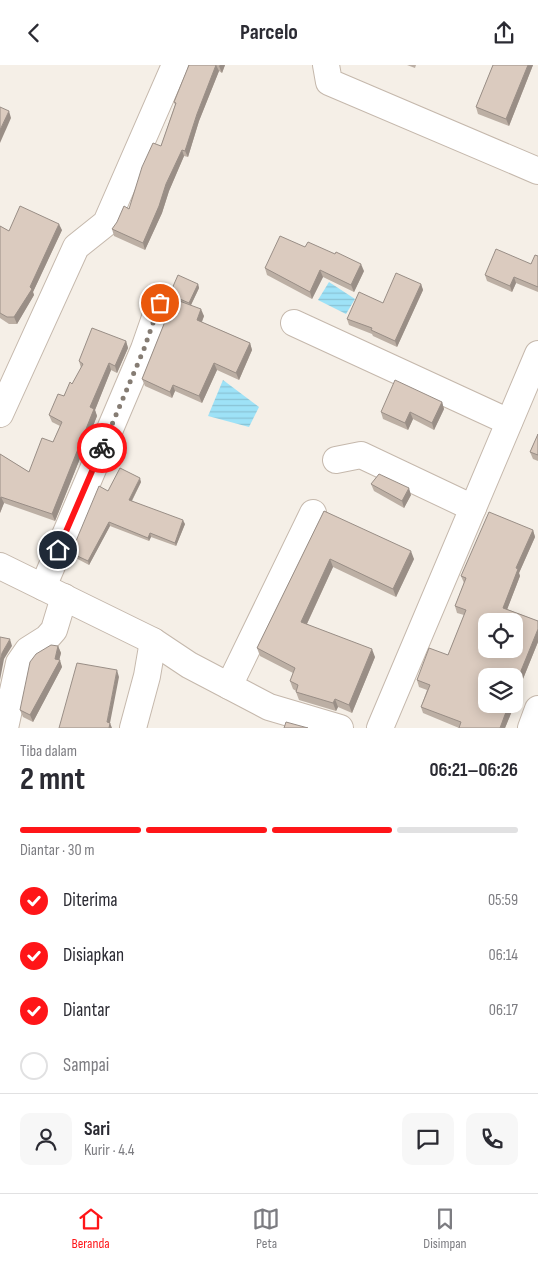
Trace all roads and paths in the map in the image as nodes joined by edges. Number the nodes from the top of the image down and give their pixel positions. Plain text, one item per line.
1 (175, 65) edge
2 (326, 65) edge
3 (538, 171) edge
4 (160, 303) dead end
5 (294, 323) dead end
6 (538, 354) edge
7 (0, 414) edge
8 (509, 422) junction
9 (336, 460) dead end
10 (473, 508) junction
11 (313, 513) dead end
12 (0, 566) edge
13 (53, 592) junction
14 (153, 641) junction
15 (228, 686) junction
16 (538, 709) edge
17 (266, 717) edge
18 (5, 728) edge
19 (133, 728) edge
20 (340, 728) edge
21 (380, 728) edge
22 (531, 728) edge

1 - 7 street
2 - 3 street
4 - 13 street
5 - 8 street
6 - 8 street
8 - 10 street
9 - 10 street
10 - 21 street
11 - 15 street
12 - 13 street
13 - 14 street
13 - 18 street
14 - 15 street
14 - 19 street
15 - 17 street
16 - 22 street
17 - 20 street

